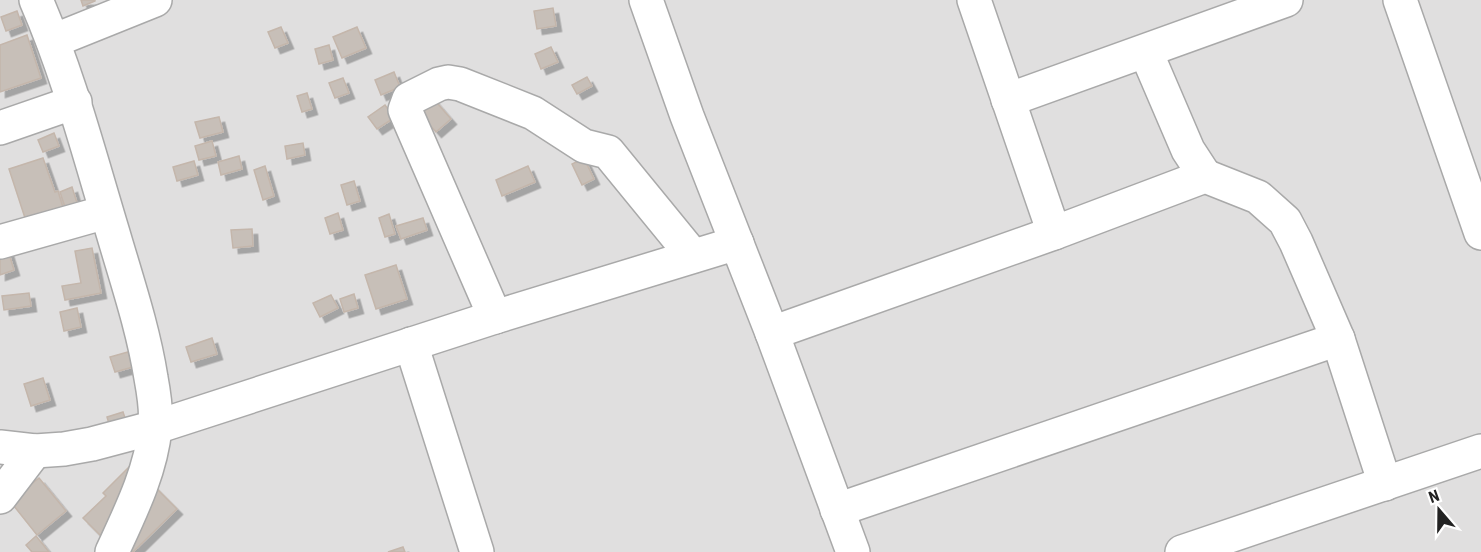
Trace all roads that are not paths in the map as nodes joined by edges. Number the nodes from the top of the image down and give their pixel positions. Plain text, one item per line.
1 (36, 0) edge
2 (155, 0) edge
3 (646, 0) edge
4 (974, 0) edge
5 (1286, 0) edge
6 (1400, 0) edge
7 (53, 41) junction
8 (1146, 52) junction
9 (1008, 100) junction
10 (75, 102) junction
11 (0, 128) edge
12 (1205, 176) junction
13 (106, 212) junction
14 (1054, 233) junction
15 (1481, 233) edge
16 (0, 242) edge
17 (737, 243) junction
18 (693, 256) junction
19 (495, 317) junction
20 (772, 333) junction
21 (1338, 339) junction
22 (411, 344) junction
23 (156, 427) junction
24 (0, 447) edge
25 (34, 451) junction
26 (1481, 451) edge
27 (1384, 484) junction
28 (0, 496) edge
29 (837, 510) junction
30 (1224, 546) edge
31 (112, 552) edge
32 (477, 552) edge
33 (853, 552) edge
34 (1182, 552) edge

1 - 7 street
2 - 7 street
3 - 17 street
4 - 9 street
5 - 8 street
6 - 15 street
7 - 10 street
8 - 9 street
8 - 12 street
9 - 14 street
10 - 11 street
10 - 13 street
12 - 14 street
12 - 21 street
13 - 16 street
13 - 23 street
14 - 20 street
17 - 18 street
17 - 20 street
18 - 19 street
18 - 19 street
19 - 22 street
20 - 29 street
21 - 27 street
21 - 29 street
22 - 23 street
22 - 32 street
23 - 25 street
23 - 31 street
24 - 25 street
25 - 28 street
26 - 27 street
27 - 30 street
29 - 33 street
30 - 34 street

